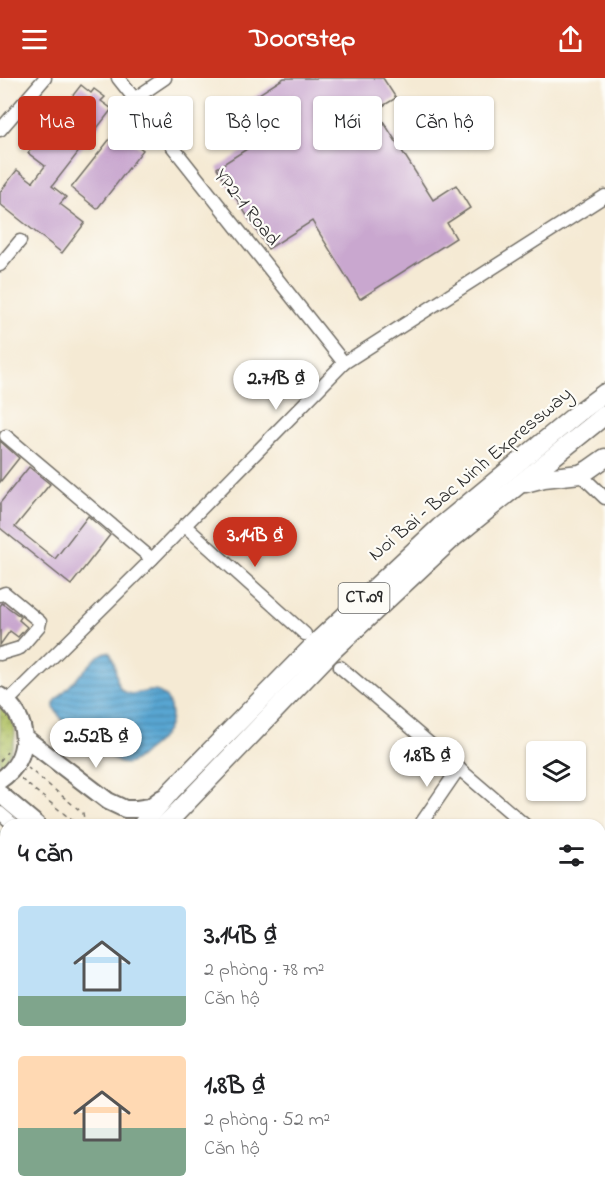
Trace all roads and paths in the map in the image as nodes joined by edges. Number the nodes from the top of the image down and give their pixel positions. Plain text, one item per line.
1 (45, 78) edge
2 (118, 78) edge
3 (165, 78) edge
4 (132, 96) edge
5 (138, 96) edge
6 (0, 130) edge
7 (175, 150) edge
8 (605, 196) edge
9 (20, 241) dead end
10 (0, 265) edge
11 (344, 363) junction
12 (605, 393) edge
13 (605, 416) edge
14 (6, 436) dead end
15 (605, 458) edge
16 (579, 474) junction
17 (518, 485) junction
18 (605, 498) edge
19 (184, 525) junction
20 (152, 559) junction
21 (0, 595) edge
22 (305, 634) dead end
23 (0, 654) edge
24 (340, 667) dead end
25 (4, 699) edge
26 (24, 737) junction
27 (9, 747) dead end
28 (0, 754) edge
29 (3, 757) junction
30 (0, 761) edge
31 (28, 768) dead end
32 (459, 768) junction
33 (20, 778) dead end
34 (0, 780) edge
35 (172, 790) junction
36 (0, 794) edge
37 (30, 819) edge
38 (71, 819) edge
39 (83, 819) edge
40 (147, 819) edge
41 (171, 819) edge
42 (424, 819) edge
43 (518, 819) edge

1 - 6 street
2 - 4 street, YP2-1 Road
3 - 5 street
7 - 11 street, YP2-1 Road
8 - 11 street
9 - 10 street
11 - 19 street
12 - 35 highway, Noi Bai – Bac Ninh Expressway / CT.09
13 - 17 highway, Noi Bai – Bac Ninh Expressway / CT.09
14 - 20 street
15 - 16 highway
16 - 17 highway
16 - 18 street
17 - 41 highway, Noi Bai – Bac Ninh Expressway / CT.09
19 - 20 street
19 - 22 street
20 - 25 street
21 - 23 street
24 - 32 street
25 - 26 main road
26 - 34 main road
26 - 35 main road
27 - 29 path
28 - 29 path
29 - 30 path
31 - 39 path
32 - 42 street
32 - 43 street
33 - 38 path
35 - 40 highway, Noi Bai – Bac Ninh Expressway / CT.09
36 - 37 main road

